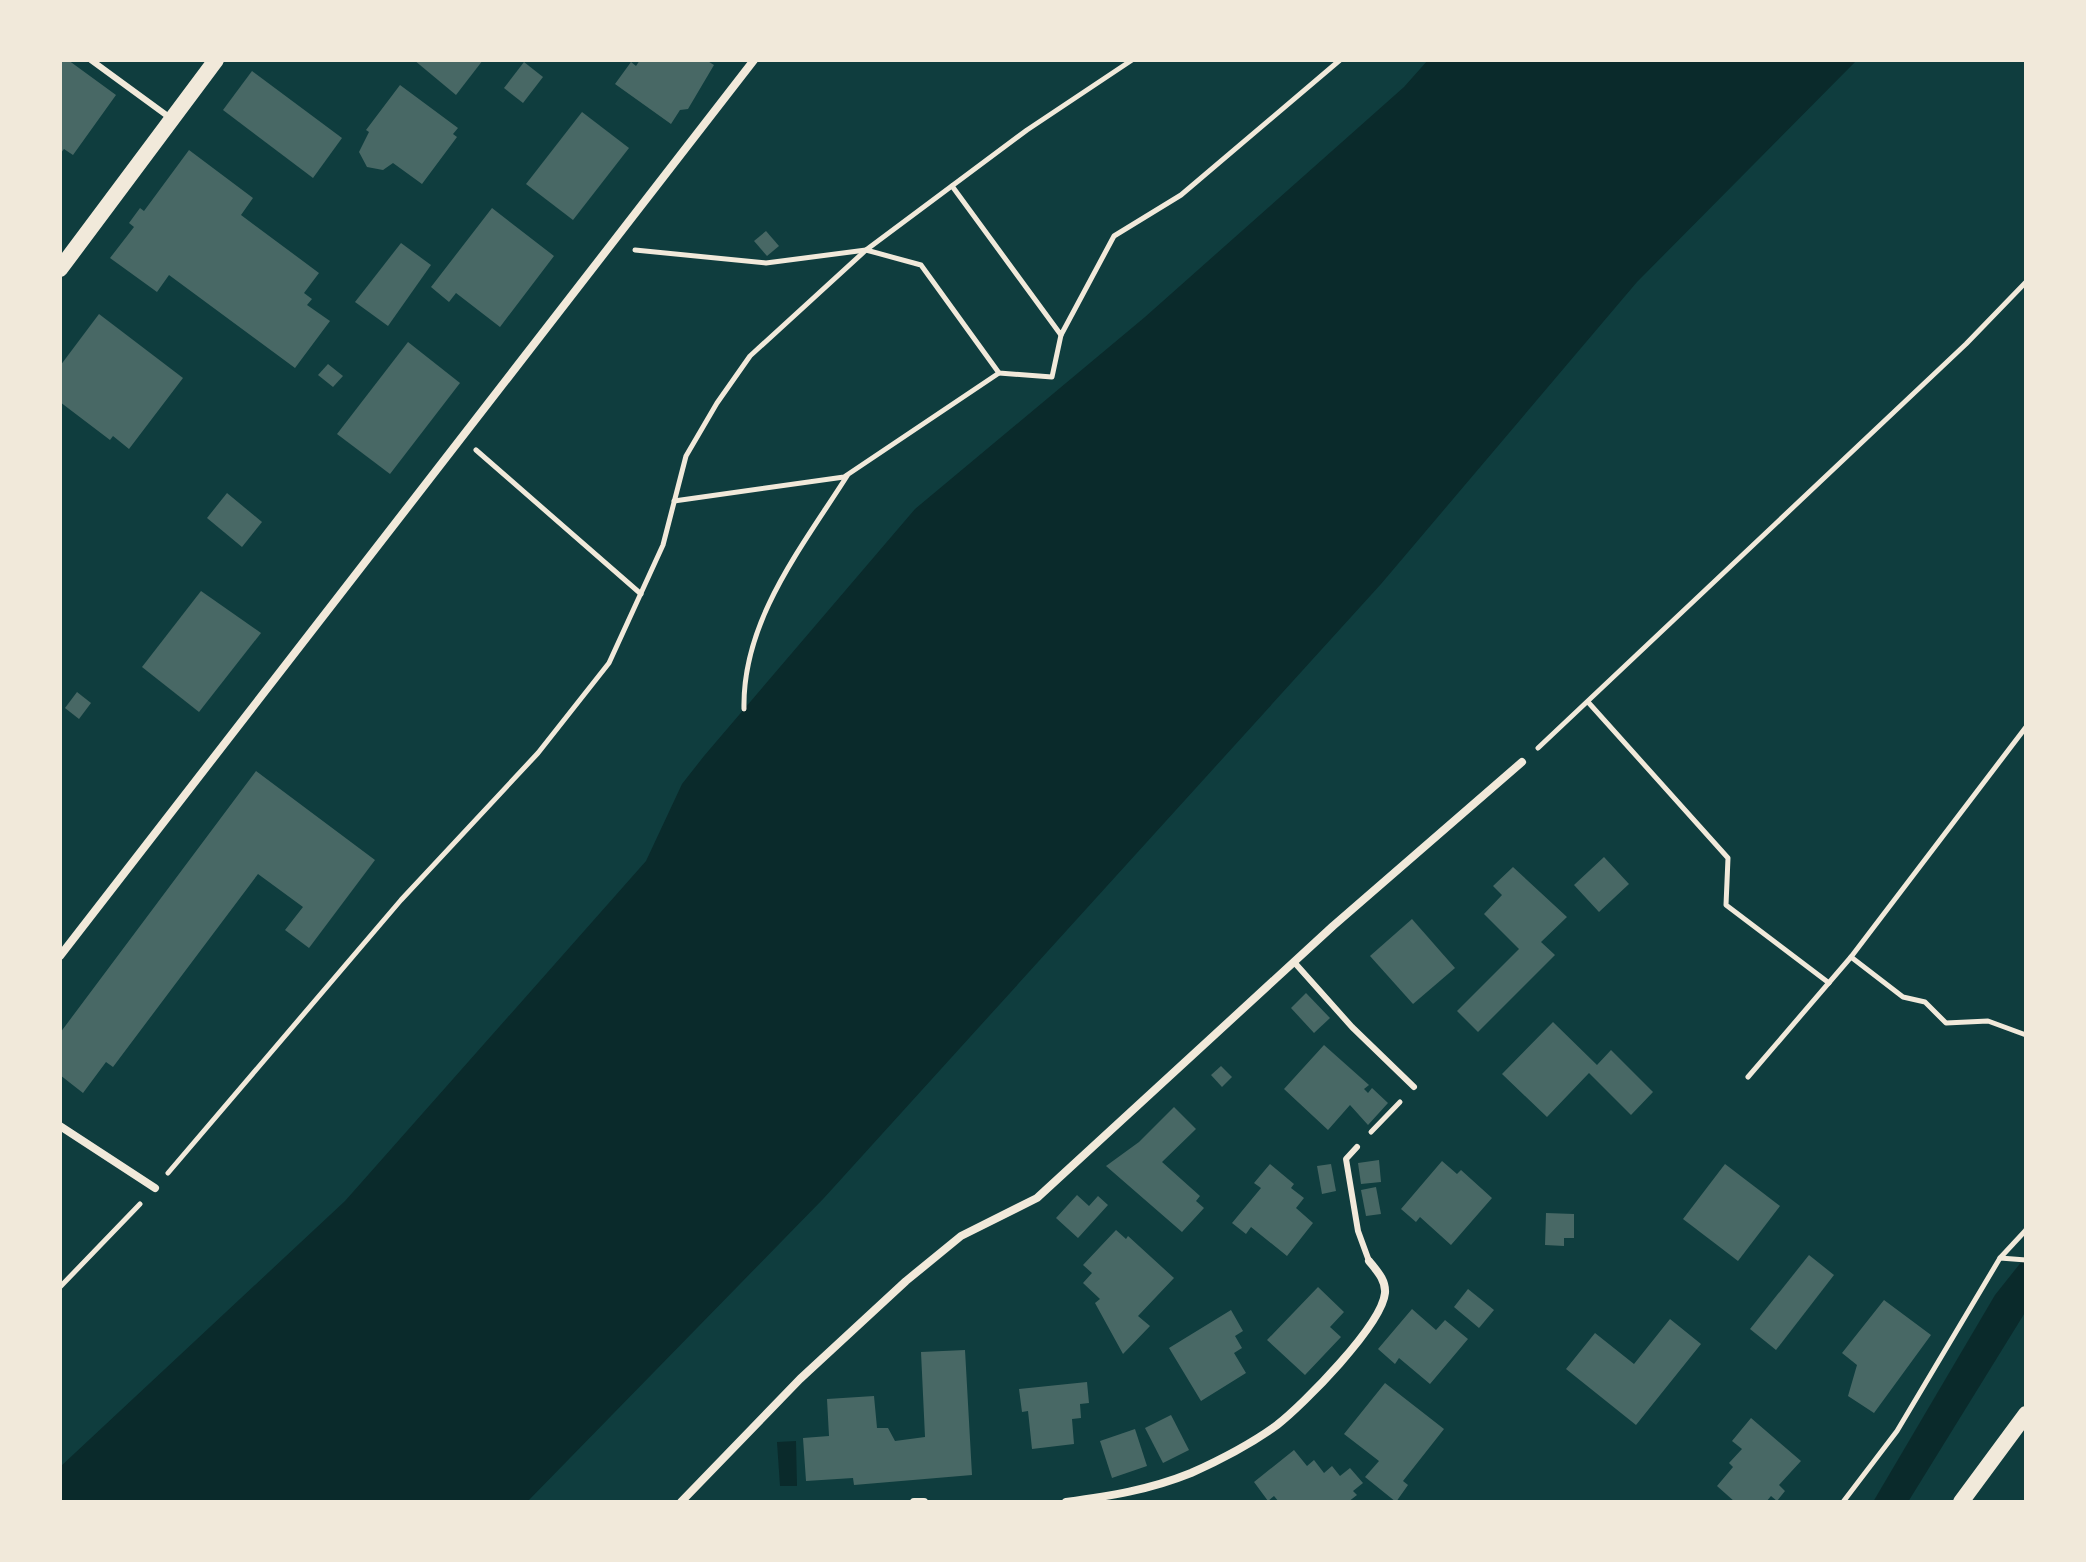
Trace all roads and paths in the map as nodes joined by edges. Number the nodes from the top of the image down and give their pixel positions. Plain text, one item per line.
1 (91, 60) edge
2 (216, 60) edge
3 (754, 60) edge
4 (1132, 60) edge
5 (1340, 60) edge
6 (172, 119) junction
7 (952, 186) junction
8 (606, 247) junction
9 (866, 250) junction
10 (63, 259) edge
11 (2026, 282) edge
12 (1061, 335) junction
13 (999, 373) junction
14 (460, 436) junction
15 (847, 475) junction
16 (674, 501) junction
17 (641, 594) junction
18 (1588, 702) junction
19 (744, 709) dead end
20 (2026, 727) edge
21 (1522, 762) joint
22 (60, 956) edge
23 (1851, 957) junction
24 (1294, 962) junction
25 (1829, 983) junction
26 (2026, 1035) edge
27 (1748, 1077) dead end
28 (1414, 1087) joint
29 (60, 1126) edge
30 (1357, 1147) joint
31 (155, 1188) junction
32 (2026, 1230) edge
33 (2000, 1258) junction
34 (2026, 1260) edge
35 (1369, 1261) joint
36 (60, 1287) edge
37 (2026, 1414) edge
38 (681, 1502) edge
39 (914, 1502) edge
40 (924, 1502) edge
41 (1066, 1502) edge
42 (1843, 1502) edge
43 (1961, 1502) edge

1 - 6 lane
2 - 6 main road
3 - 8 street
4 - 7 path
5 - 12 path
6 - 10 main road
7 - 9 path
7 - 12 path
8 - 9 path
8 - 14 street
9 - 13 path
9 - 16 path
11 - 18 path
12 - 13 path
13 - 15 path
14 - 17 path
14 - 22 street
15 - 16 path
15 - 19 path
16 - 17 path
17 - 31 path
18 - 21 path
18 - 25 path
20 - 23 path
21 - 24 street
23 - 25 path
23 - 26 path
24 - 28 lane
24 - 38 street
25 - 27 path
28 - 30 path
29 - 31 street
30 - 35 lane
31 - 36 path
32 - 33 path
33 - 34 path
33 - 42 path
35 - 41 street
37 - 43 main road
39 - 40 street

